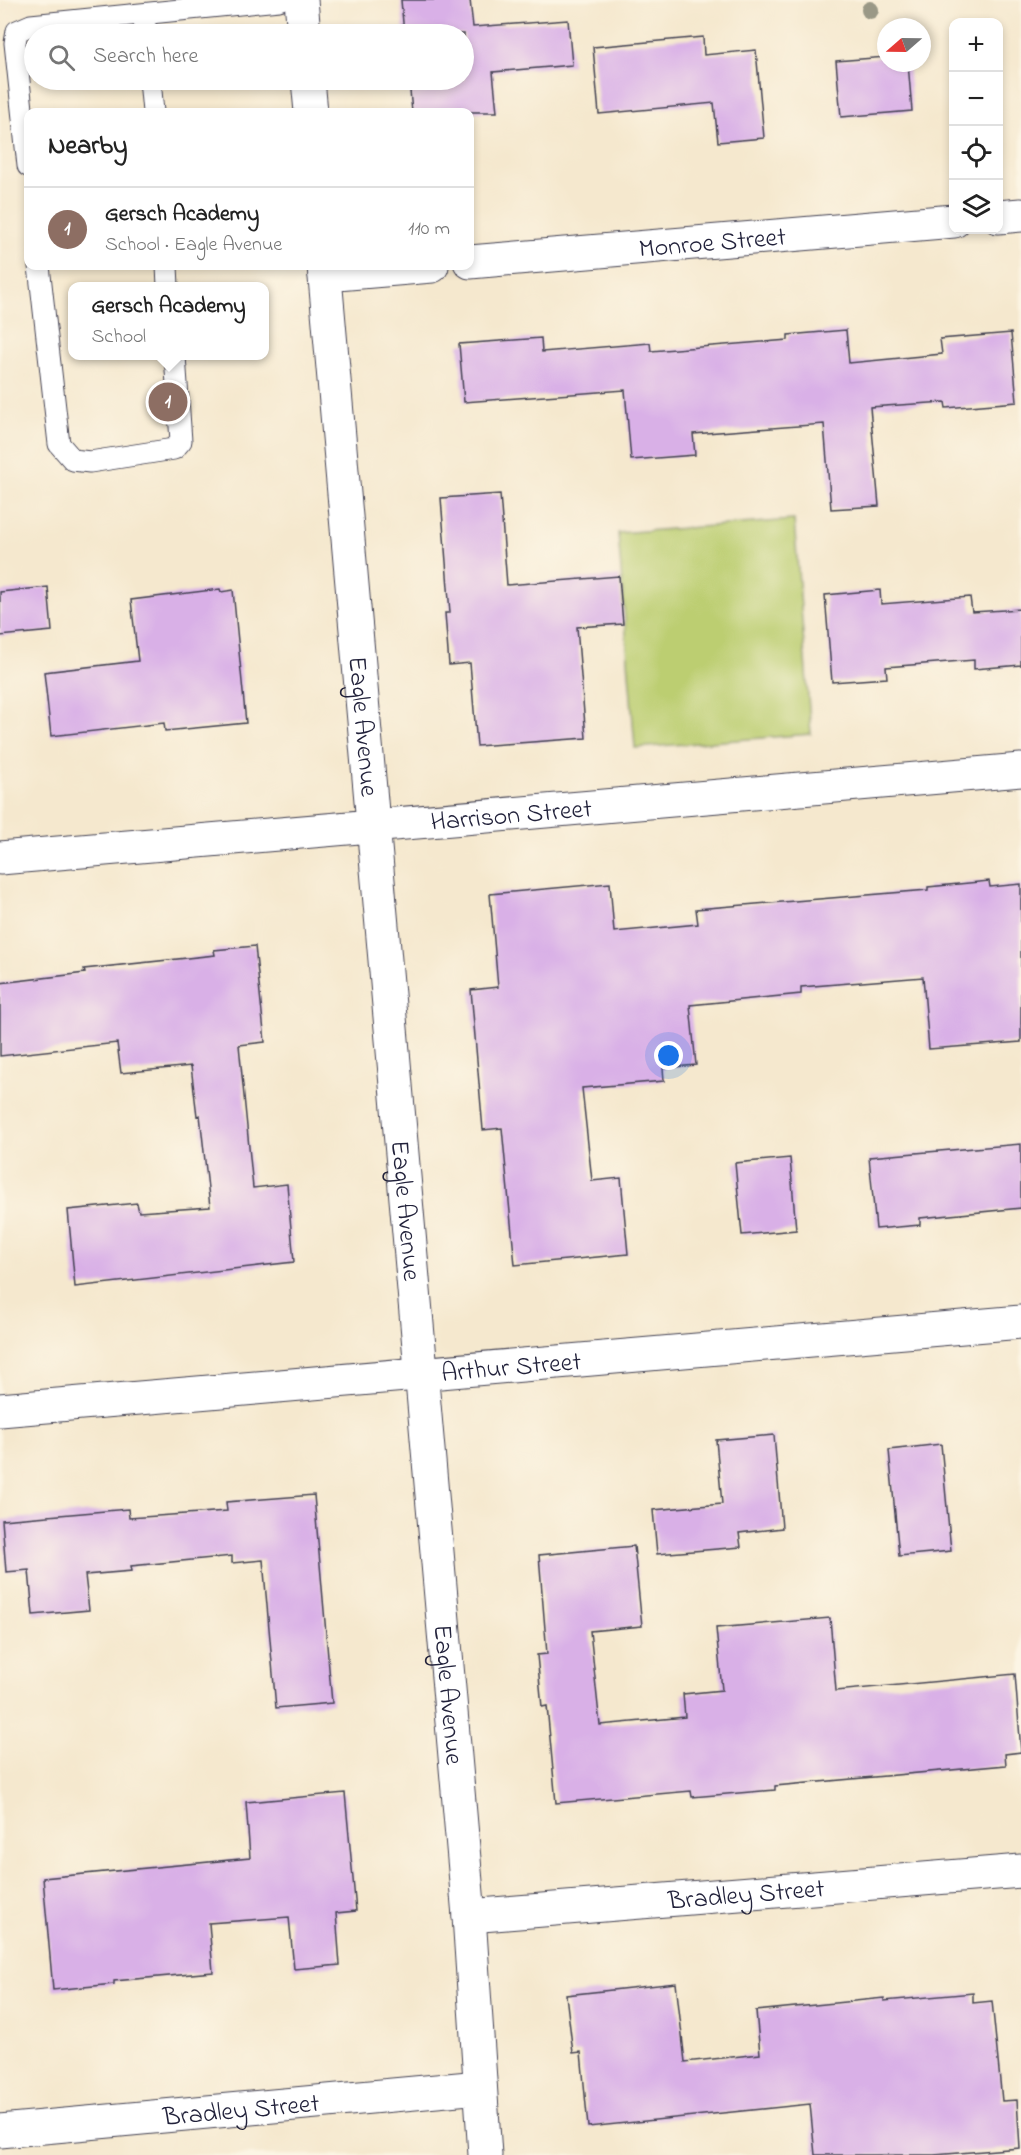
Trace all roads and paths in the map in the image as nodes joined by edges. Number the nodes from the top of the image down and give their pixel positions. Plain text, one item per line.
1 (279, 0) edge
2 (301, 0) edge
3 (145, 24) edge
4 (303, 24) edge
5 (24, 28) edge
6 (151, 90) edge
7 (309, 90) edge
8 (153, 108) edge
9 (311, 108) edge
10 (24, 128) edge
11 (1021, 215) edge
12 (1003, 217) edge
13 (949, 221) edge
14 (474, 262) edge
15 (39, 270) edge
16 (324, 270) edge
17 (175, 360) edge
18 (1021, 770) edge
19 (372, 825) junction
20 (0, 858) edge
21 (1021, 1322) edge
22 (419, 1373) junction
23 (0, 1410) edge
24 (1021, 1871) edge
25 (469, 1916) junction
26 (480, 2087) junction
27 (0, 2131) edge
28 (485, 2155) edge

1 - 3 lane
2 - 4 street
5 - 10 lane
6 - 8 lane
7 - 9 street
11 - 12 street
13 - 14 street, Monroe Street
15 - 17 lane
16 - 19 street, Eagle Avenue
18 - 19 street, Harrison Street
19 - 20 street, Harrison Street
19 - 22 street, Eagle Avenue
21 - 22 street, Arthur Street
22 - 23 street, Arthur Street
22 - 25 street, Eagle Avenue
24 - 25 street, Bradley Street
25 - 26 street, Eagle Avenue
26 - 27 street, Bradley Street
26 - 28 street, Eagle Avenue

